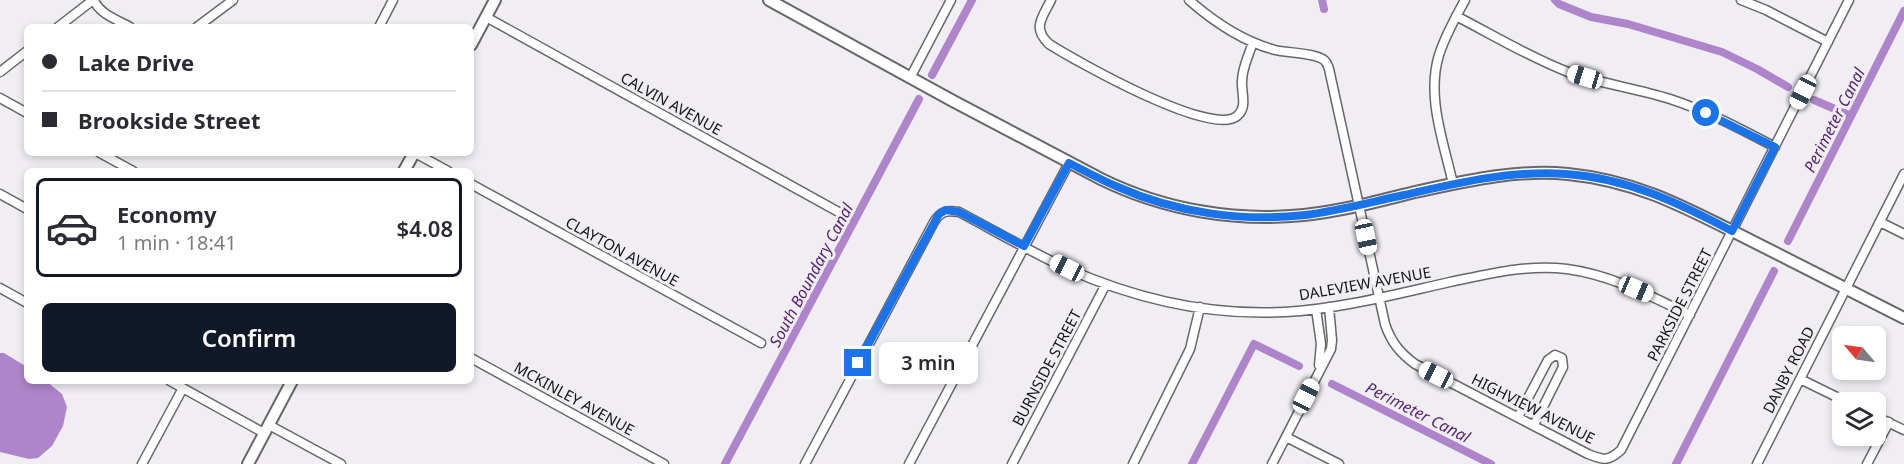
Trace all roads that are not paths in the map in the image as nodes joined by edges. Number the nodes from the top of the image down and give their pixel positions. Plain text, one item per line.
1 (94, 0) edge
2 (233, 0) edge
3 (393, 0) edge
4 (495, 0) edge
5 (770, 0) edge
6 (951, 0) edge
7 (1051, 0) edge
8 (1189, 0) edge
9 (1465, 0) edge
10 (1741, 0) edge
11 (1849, 0) edge
12 (1456, 16) junction
13 (486, 18) junction
14 (62, 24) edge
15 (125, 24) edge
16 (201, 24) edge
17 (381, 24) edge
18 (474, 40) edge
19 (1253, 42) junction
20 (1828, 42) junction
21 (24, 53) edge
22 (0, 72) edge
23 (910, 78) junction
24 (0, 98) edge
25 (24, 111) edge
26 (1775, 147) junction
27 (106, 156) edge
28 (420, 156) edge
29 (1069, 163) junction
30 (128, 168) edge
31 (442, 168) edge
32 (1904, 174) edge
33 (1453, 184) junction
34 (474, 186) edge
35 (0, 194) edge
36 (1360, 205) junction
37 (24, 207) edge
38 (844, 214) dead end
39 (1880, 222) junction
40 (1732, 231) junction
41 (1904, 234) edge
42 (1024, 246) junction
43 (1106, 284) junction
44 (0, 288) edge
45 (1846, 289) junction
46 (1379, 298) junction
47 (24, 301) edge
48 (1200, 307) junction
49 (1329, 307) junction
50 (1316, 309) junction
51 (1690, 315) junction
52 (1904, 318) edge
53 (761, 343) dead end
54 (474, 360) edge
55 (1318, 374) junction
56 (1800, 379) junction
57 (176, 384) edge
58 (290, 384) edge
59 (183, 388) junction
60 (1832, 395) edge
61 (1518, 417) junction
62 (1888, 422) joint
63 (1533, 425) junction
64 (266, 429) junction
65 (1904, 430) edge
66 (1286, 437) junction
67 (1613, 458) joint
68 (142, 464) edge
69 (248, 464) edge
70 (340, 464) edge
71 (664, 464) edge
72 (805, 464) edge
73 (909, 464) edge
74 (1011, 464) edge
75 (1133, 464) edge
76 (1272, 464) edge
77 (1339, 464) edge
78 (1757, 464) edge
79 (1867, 464) edge

1 - 14 street
1 - 15 street
2 - 16 street
3 - 17 street
4 - 13 street
5 - 23 street
6 - 23 street
7 - 19 street
8 - 19 street, HIGHVIEW AVENUE
9 - 12 street
10 - 20 street
11 - 20 street, PARKSIDE STREET
12 - 26 street
12 - 33 street
13 - 18 street
13 - 38 street, CALVIN AVENUE
19 - 36 street, HIGHVIEW AVENUE
20 - 26 street, PARKSIDE STREET
21 - 22 street
23 - 29 street
24 - 25 street
26 - 40 street, PARKSIDE STREET
27 - 30 street
28 - 31 street
29 - 36 street
29 - 42 street
32 - 39 street, DANBY ROAD
33 - 36 street
33 - 40 street
34 - 53 street, CLAYTON AVENUE
35 - 37 street
36 - 46 street, HIGHVIEW AVENUE
39 - 41 street
39 - 45 street, DANBY ROAD
40 - 45 street
40 - 51 street, PARKSIDE STREET
42 - 43 street, DALEVIEW AVENUE
42 - 72 street, DALEVIEW AVENUE
42 - 73 street
43 - 48 street, DALEVIEW AVENUE
43 - 74 street, BURNSIDE STREET
44 - 47 street
45 - 52 street
45 - 56 street, DANBY ROAD
46 - 49 street, DALEVIEW AVENUE
46 - 51 street, DALEVIEW AVENUE
46 - 61 street, HIGHVIEW AVENUE
48 - 50 street, DALEVIEW AVENUE
48 - 75 street
49 - 50 street, DALEVIEW AVENUE
49 - 55 street
50 - 55 street
51 - 67 street, PARKSIDE STREET
54 - 71 street, MCKINLEY AVENUE
55 - 66 street
56 - 60 street
56 - 78 street, DANBY ROAD
57 - 59 street
58 - 64 street
59 - 64 street
59 - 68 street
61 - 63 street, HIGHVIEW AVENUE
61 - 63 street
62 - 65 street
62 - 79 street
63 - 67 street, HIGHVIEW AVENUE
64 - 69 street
64 - 70 street
66 - 76 street
66 - 77 street

